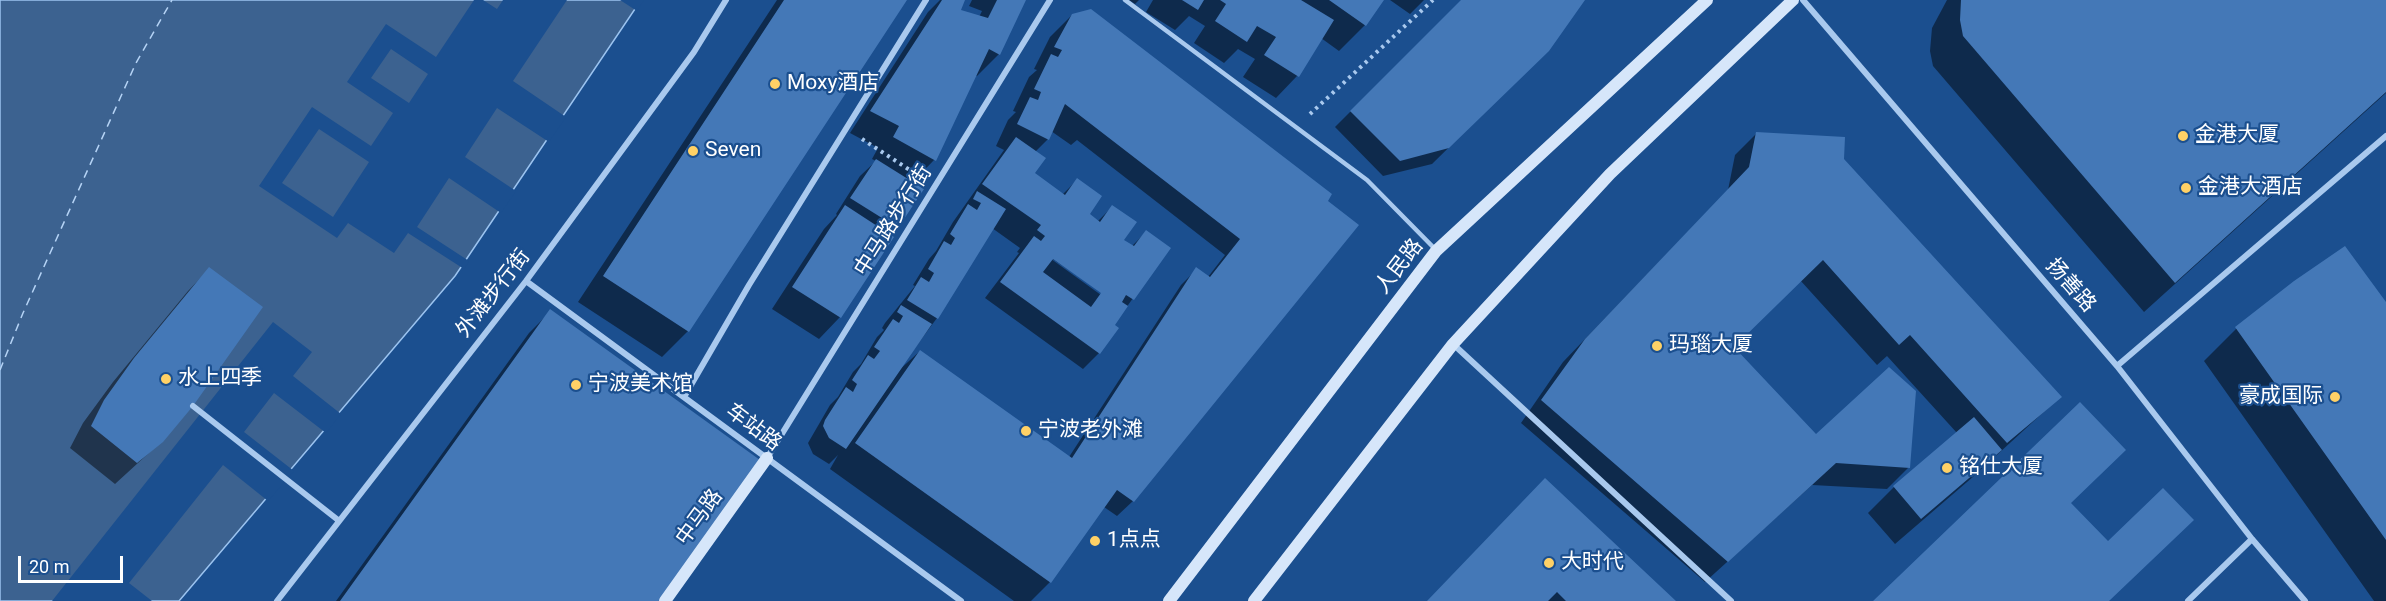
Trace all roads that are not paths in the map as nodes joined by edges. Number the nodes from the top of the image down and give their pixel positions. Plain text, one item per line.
1 (726, 0) edge
2 (926, 0) edge
3 (1050, 0) edge
4 (1125, 0) edge
5 (1707, 0) edge
6 (1793, 0) edge
7 (1803, 0) edge
8 (2386, 135) edge
9 (1436, 251) junction
10 (526, 281) junction
11 (1453, 344) junction
12 (2117, 366) junction
13 (684, 397) junction
14 (193, 406) dead end
15 (767, 458) junction
16 (338, 520) junction
17 (2252, 539) junction
18 (277, 601) edge
19 (665, 601) edge
20 (961, 601) edge
21 (1169, 601) edge
22 (1254, 601) edge
23 (1731, 601) edge
24 (2188, 601) edge
25 (2305, 601) edge

1 - 10 street, 外滩步行街
2 - 13 street
3 - 15 street, 中马路步行街
4 - 9 lane
5 - 9 main road, 人民路
6 - 11 main road
7 - 12 street, 扬善路
8 - 12 street
9 - 21 main road, 人民路
10 - 13 street, 车站路
10 - 16 street, 外滩步行街
11 - 22 main road
11 - 23 street
12 - 17 street, 扬善路
13 - 15 street, 车站路
14 - 16 street
15 - 19 main road, 中马路
15 - 20 street, 车站路
16 - 18 street, 外滩步行街
17 - 24 street
17 - 25 street, 扬善路

